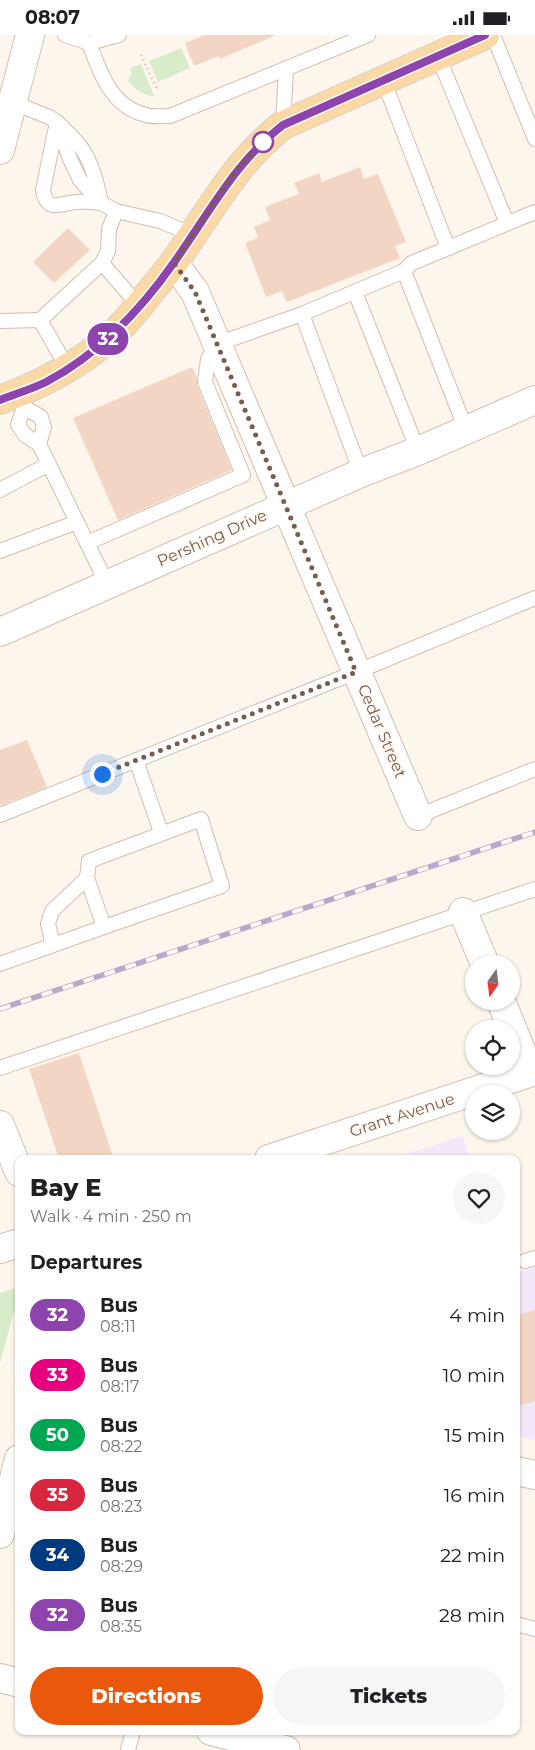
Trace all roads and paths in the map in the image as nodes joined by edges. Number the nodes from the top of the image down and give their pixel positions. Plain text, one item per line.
1 (30, 35) edge
2 (65, 35) edge
3 (119, 35) edge
4 (368, 35) edge
5 (486, 35) edge
6 (493, 35) edge
7 (89, 43) junction
8 (142, 55) dead end
9 (438, 56) junction
10 (286, 69) junction
11 (383, 79) junction
12 (158, 91) dead end
13 (12, 102) junction
14 (57, 122) junction
15 (283, 125) junction
16 (535, 139) edge
17 (0, 150) edge
18 (101, 203) junction
19 (116, 211) junction
20 (535, 212) edge
21 (507, 223) junction
22 (193, 235) junction
23 (448, 248) junction
24 (102, 263) junction
25 (174, 263) junction
26 (404, 271) junction
27 (355, 292) junction
28 (139, 306) junction
29 (302, 314) junction
30 (40, 320) junction
31 (0, 321) edge
32 (218, 344) junction
33 (68, 369) junction
34 (14, 400) edge
35 (535, 400) edge
36 (466, 429) junction
37 (40, 444) junction
38 (418, 451) junction
39 (49, 464) junction
40 (256, 470) junction
41 (362, 473) junction
42 (0, 490) edge
43 (285, 506) junction
44 (77, 522) junction
45 (87, 543) junction
46 (0, 551) edge
47 (107, 584) junction
48 (535, 597) edge
49 (0, 631) edge
50 (356, 672) junction
51 (136, 760) junction
52 (535, 769) edge
53 (0, 815) edge
54 (418, 816) joint
55 (161, 833) junction
56 (88, 878) junction
57 (535, 889) edge
58 (463, 912) junction
59 (104, 927) junction
60 (53, 945) junction
61 (481, 955) edge
62 (0, 964) edge
63 (504, 1010) edge
64 (0, 1068) edge
65 (533, 1071) edge
66 (0, 1125) edge
67 (281, 1155) edge
68 (15, 1162) edge
69 (15, 1244) edge
70 (0, 1249) edge
71 (520, 1472) edge
72 (15, 1475) edge
73 (535, 1475) edge
74 (0, 1534) edge
75 (520, 1625) edge
76 (535, 1629) edge
77 (0, 1678) edge
78 (15, 1682) edge
79 (132, 1735) edge
80 (227, 1735) edge
81 (128, 1750) edge
82 (286, 1750) edge

1 - 13 main road
2 - 7 lane
3 - 7 lane
4 - 10 lane
5 - 9 main road
6 - 16 lane
7 - 10 lane
8 - 12 path
9 - 11 main road
9 - 21 lane
10 - 15 lane
11 - 15 main road
11 - 23 lane
13 - 14 lane
13 - 17 main road
14 - 18 lane
14 - 18 lane
15 - 22 main road
18 - 19 lane
19 - 22 lane
19 - 24 lane
20 - 21 lane
21 - 23 lane
22 - 25 main road
23 - 26 lane
24 - 28 lane
24 - 30 lane
25 - 28 main road
25 - 32 main road, Cedar Street
26 - 27 lane
26 - 36 lane
27 - 29 lane
27 - 38 lane
28 - 33 main road
29 - 32 lane
29 - 41 lane
30 - 31 lane
30 - 33 lane
32 - 40 main road, Cedar Street
33 - 34 main road
34 - 37 lane
34 - 37 lane
35 - 36 main road, Pershing Drive
36 - 38 main road, Pershing Drive
37 - 39 lane
38 - 41 main road, Pershing Drive
39 - 42 lane
39 - 44 lane
40 - 43 main road, Cedar Street
40 - 45 lane
41 - 43 main road, Pershing Drive
43 - 47 main road, Pershing Drive
43 - 50 main road, Cedar Street
44 - 45 lane
44 - 46 lane
45 - 47 lane
47 - 49 main road, Pershing Drive
48 - 50 lane
50 - 51 lane
50 - 54 main road, Cedar Street
51 - 53 lane
51 - 55 lane
52 - 54 lane
55 - 56 lane
55 - 59 lane
56 - 59 lane
56 - 60 lane
57 - 58 lane
58 - 61 main road
58 - 64 lane
59 - 60 lane
60 - 62 lane
63 - 65 main road
65 - 67 main road, Grant Avenue
66 - 68 main road
69 - 70 main road
71 - 73 main road
72 - 74 main road
75 - 76 lane
77 - 78 main road
79 - 81 lane
80 - 82 main road

